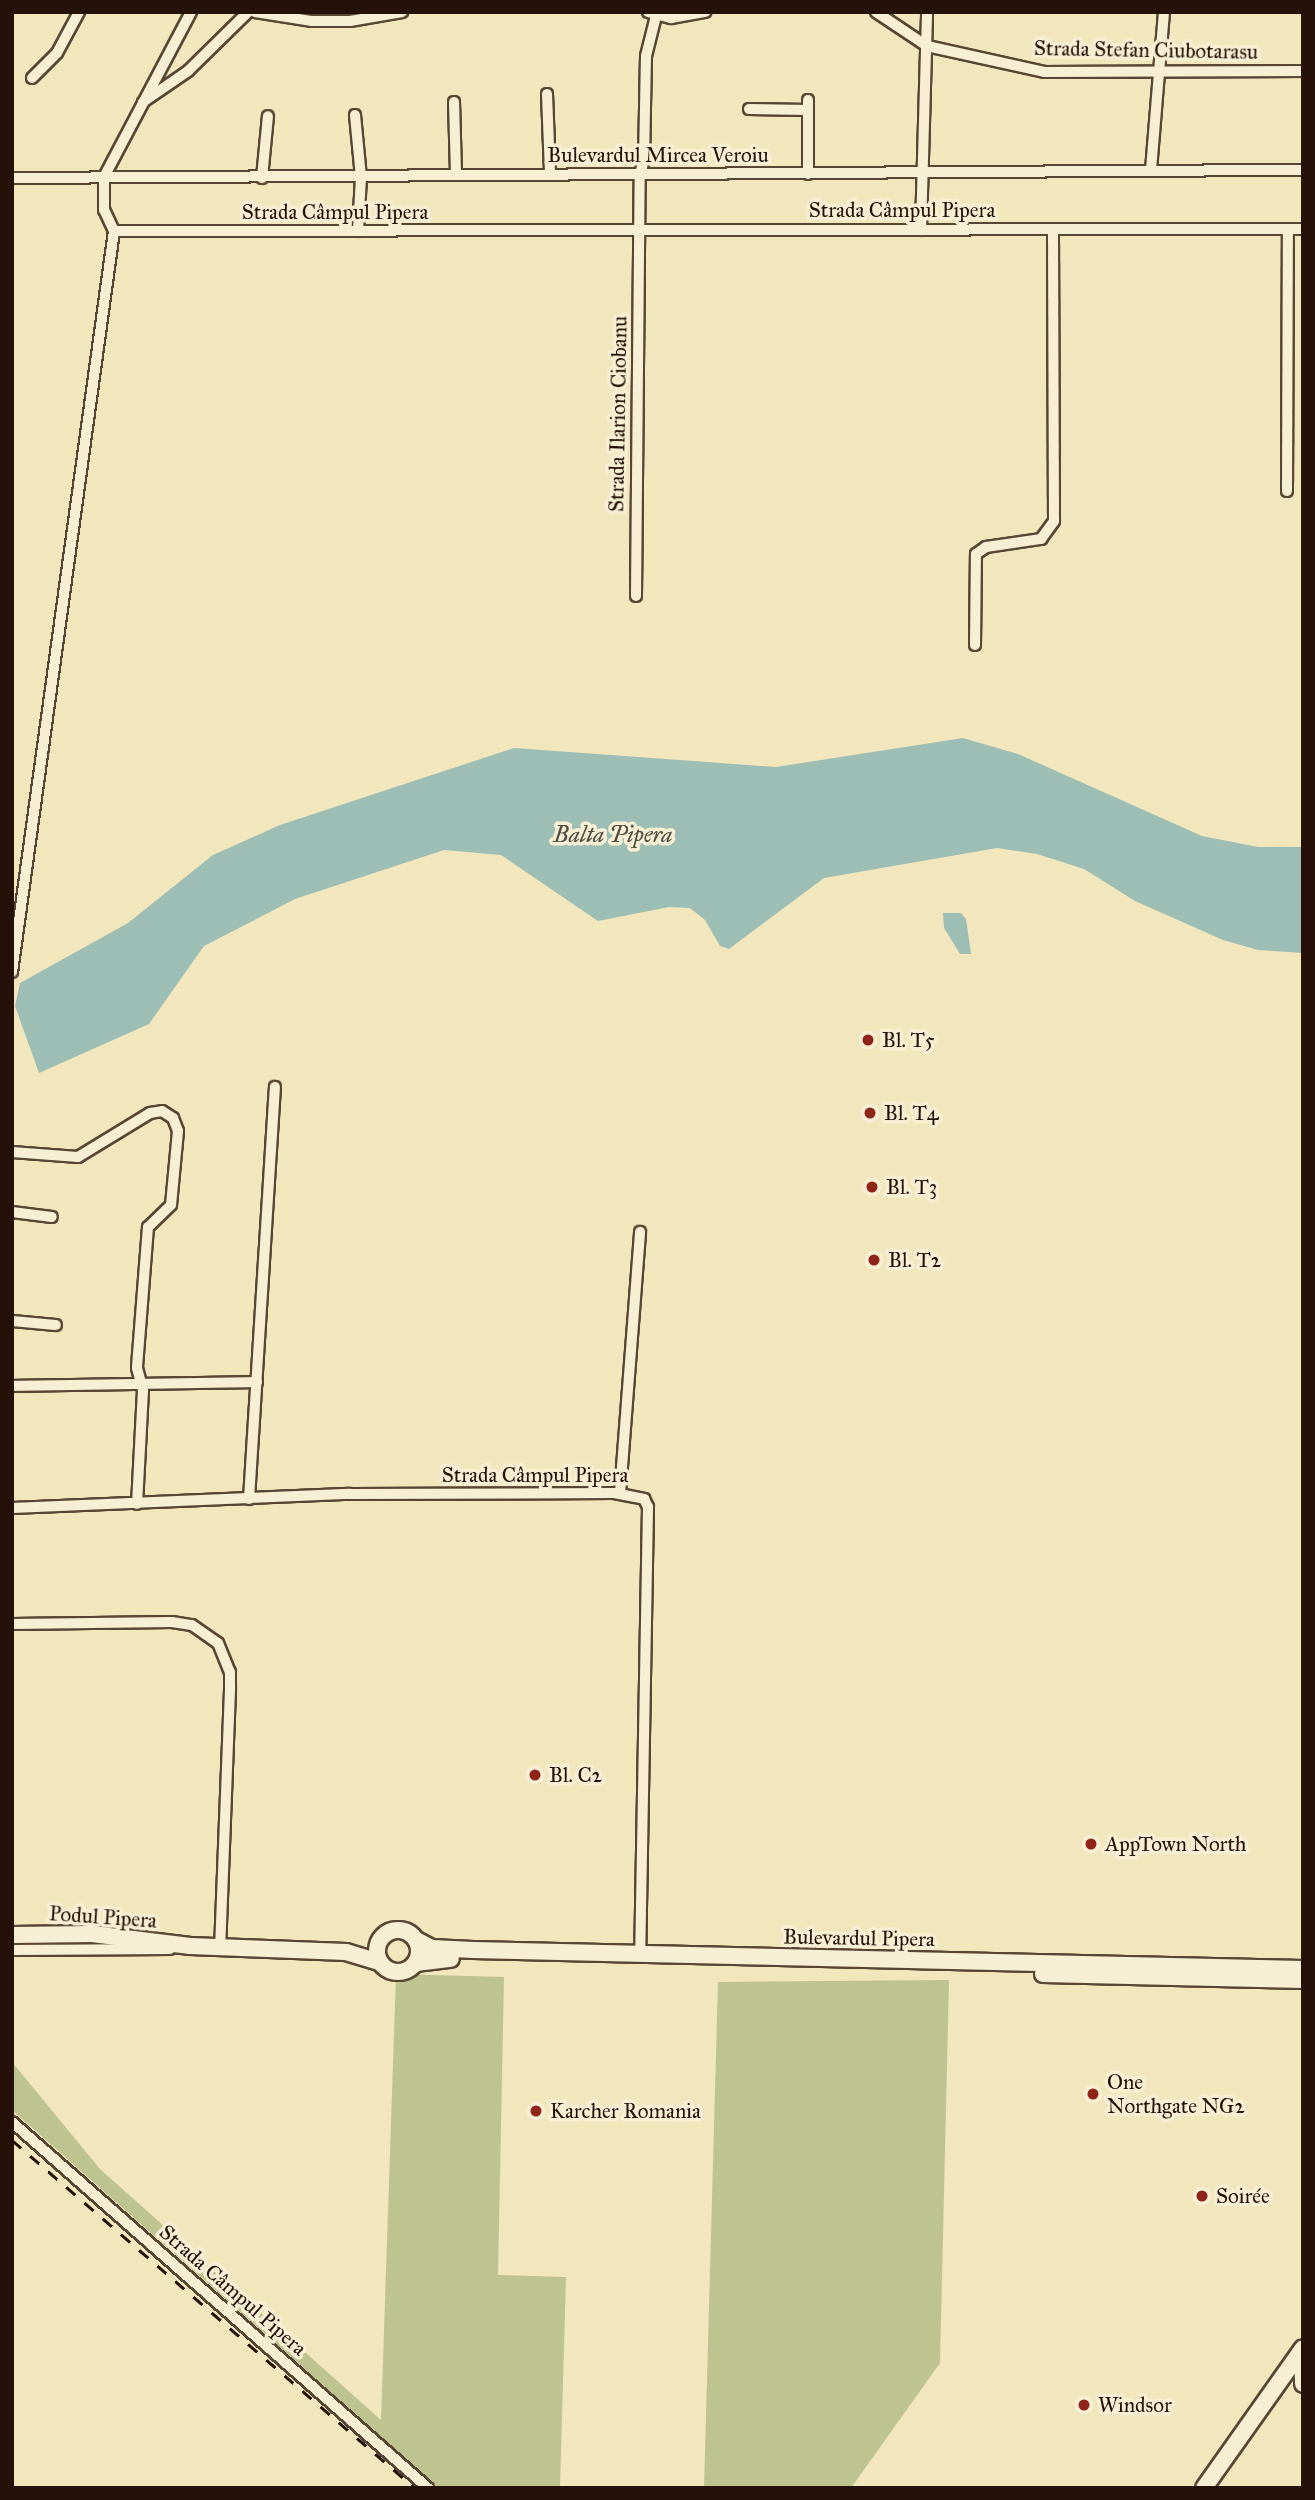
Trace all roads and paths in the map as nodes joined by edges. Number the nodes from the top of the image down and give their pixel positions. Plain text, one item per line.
1 (79, 12) edge
2 (191, 12) edge
3 (248, 12) edge
4 (255, 12) edge
5 (402, 12) edge
6 (705, 12) edge
7 (876, 12) edge
8 (928, 12) edge
9 (1164, 12) edge
10 (654, 13) edge
11 (927, 46) junction
12 (1303, 71) edge
13 (1156, 73) junction
14 (32, 78) dead end
15 (547, 94) dead end
16 (454, 102) dead end
17 (141, 104) junction
18 (749, 109) dead end
19 (355, 115) dead end
20 (268, 117) dead end
21 (1151, 170) junction
22 (1303, 170) edge
23 (926, 172) junction
24 (550, 173) junction
25 (640, 174) junction
26 (808, 174) junction
27 (456, 175) junction
28 (104, 177) junction
29 (262, 177) junction
30 (361, 177) junction
31 (12, 178) edge
32 (1053, 229) junction
33 (1288, 229) junction
34 (1303, 229) edge
35 (921, 230) junction
36 (114, 231) junction
37 (358, 231) junction
38 (641, 232) junction
39 (1287, 491) dead end
40 (636, 596) dead end
41 (975, 645) dead end
42 (12, 972) edge
43 (275, 1087) dead end
44 (12, 1152) edge
45 (12, 1212) edge
46 (52, 1217) dead end
47 (640, 1232) dead end
48 (12, 1321) edge
49 (56, 1325) dead end
50 (139, 1381) junction
51 (257, 1382) junction
52 (12, 1386) edge
53 (620, 1493) junction
54 (249, 1499) junction
55 (137, 1504) junction
56 (12, 1508) edge
57 (12, 1623) edge
58 (12, 1935) edge
59 (416, 1940) junction
60 (377, 1944) junction
61 (190, 1946) junction
62 (220, 1948) junction
63 (12, 1950) edge
64 (346, 1952) junction
65 (639, 1953) junction
66 (379, 1962) junction
67 (416, 1963) junction
68 (1303, 1969) edge
69 (1303, 1980) edge
70 (12, 2122) edge
71 (1303, 2349) edge
72 (1295, 2380) edge
73 (428, 2488) edge
74 (1204, 2488) edge

1 - 14 street
2 - 17 street
3 - 17 street
4 - 5 street
6 - 10 street
7 - 11 street, Strada Stefan Ciubotarasu
8 - 11 street
9 - 13 street
10 - 25 street, Strada Ilarion Ciobanu
11 - 13 street, Strada Stefan Ciubotarasu
11 - 23 street
12 - 13 street, Strada Stefan Ciubotarasu
13 - 21 street
15 - 24 street
16 - 27 street
17 - 28 street
18 - 26 street
19 - 30 street
20 - 29 street
21 - 22 street, Bulevardul Mircea Veroiu
21 - 23 street, Bulevardul Mircea Veroiu
23 - 26 street, Bulevardul Mircea Veroiu
23 - 35 street
24 - 25 street, Bulevardul Mircea Veroiu
24 - 27 street, Bulevardul Mircea Veroiu
25 - 26 street, Bulevardul Mircea Veroiu
25 - 38 street, Strada Ilarion Ciobanu
27 - 30 street, Bulevardul Mircea Veroiu
28 - 29 street, Bulevardul Mircea Veroiu
28 - 31 street, Bulevardul Mircea Veroiu
28 - 36 street
29 - 30 street, Bulevardul Mircea Veroiu
30 - 37 street
32 - 33 street, Strada Câmpul Pipera
32 - 35 street, Strada Câmpul Pipera
32 - 41 street
33 - 34 street, Strada Câmpul Pipera
33 - 39 street
35 - 38 street, Strada Câmpul Pipera
36 - 37 street, Strada Câmpul Pipera
36 - 42 street
37 - 38 street, Strada Câmpul Pipera
38 - 40 street, Strada Ilarion Ciobanu
43 - 51 street
44 - 50 street
45 - 46 street
47 - 53 street
48 - 49 street
50 - 51 street
50 - 52 street
50 - 55 street
51 - 54 street
53 - 54 street, Strada Câmpul Pipera
53 - 65 street, Strada Câmpul Pipera
54 - 55 street, Strada Câmpul Pipera
55 - 56 street, Strada Câmpul Pipera
57 - 62 street
58 - 61 main road, Podul Pipera
59 - 60 main road
59 - 65 main road, Bulevardul Pipera
59 - 67 main road
60 - 64 main road
60 - 66 main road
61 - 62 main road
61 - 63 street
62 - 64 main road
64 - 66 main road
65 - 68 main road, Bulevardul Pipera
66 - 67 main road
67 - 69 main road, Bulevardul Pipera
70 - 73 street, Strada Câmpul Pipera
71 - 72 main road
71 - 72 main road
72 - 74 main road

